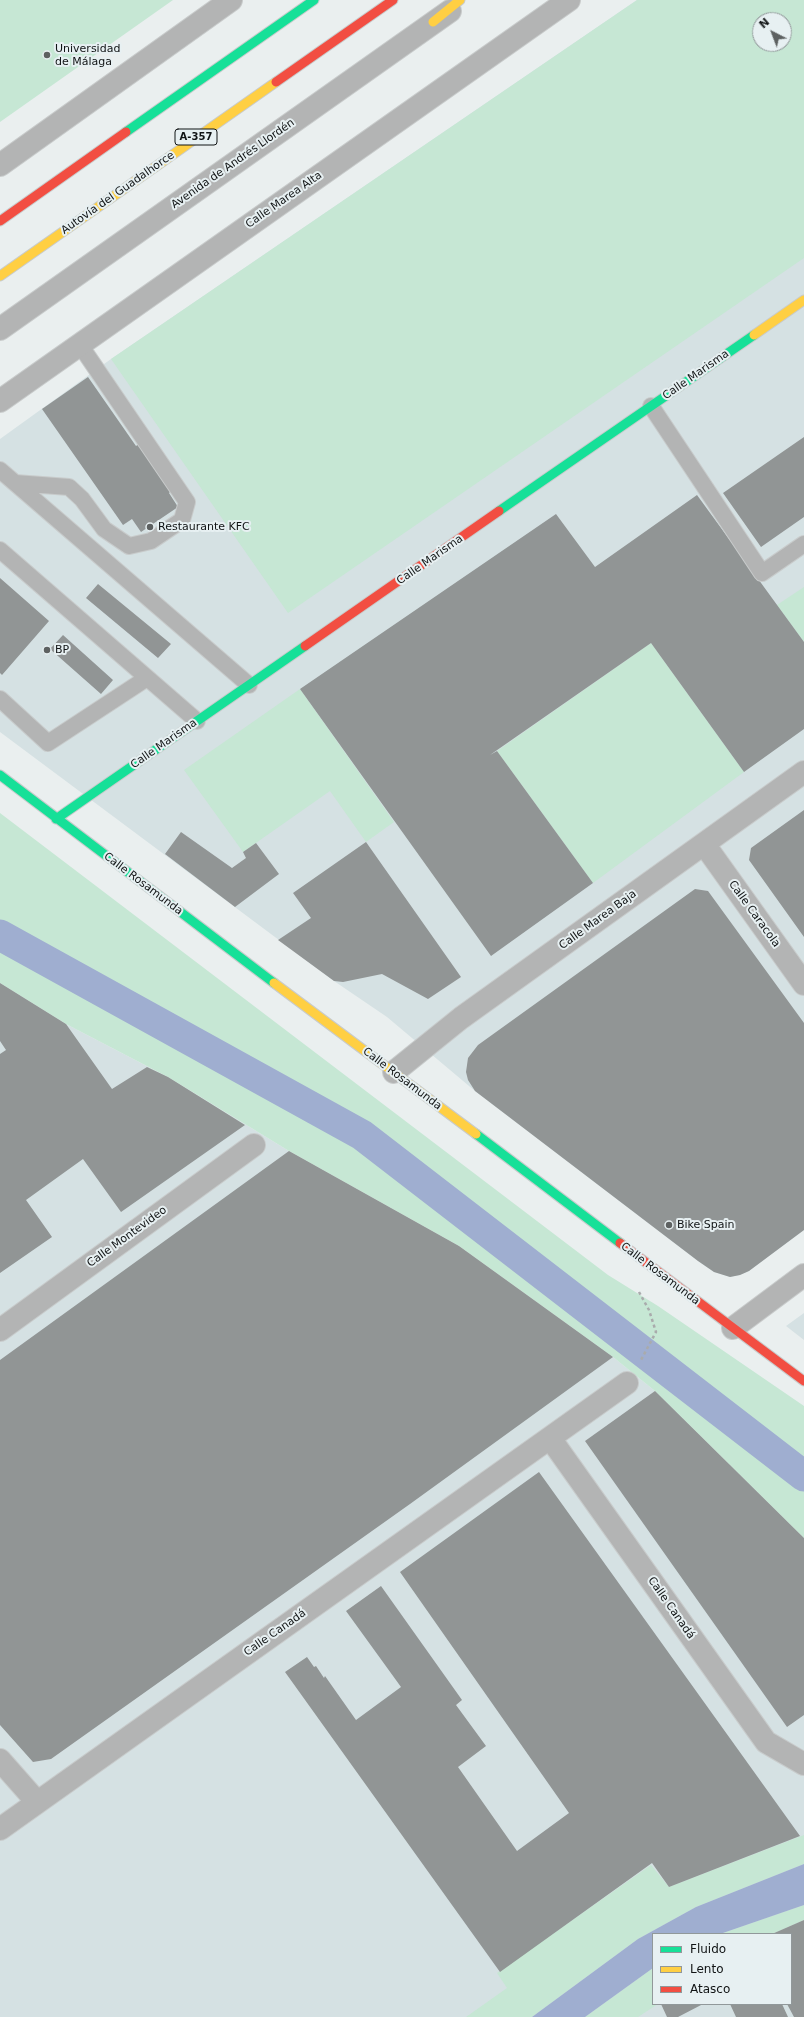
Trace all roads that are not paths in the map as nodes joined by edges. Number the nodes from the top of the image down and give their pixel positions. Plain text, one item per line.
1 (231, 0) edge
2 (314, 0) edge
3 (393, 0) edge
4 (460, 0) edge
5 (468, 0) edge
6 (569, 0) edge
7 (433, 22) junction
8 (0, 165) edge
9 (0, 221) edge
10 (0, 276) edge
11 (804, 300) edge
12 (0, 329) edge
13 (80, 345) junction
14 (0, 401) edge
15 (650, 406) junction
16 (0, 470) edge
17 (15, 483) junction
18 (804, 544) edge
19 (0, 550) edge
20 (147, 678) junction
21 (249, 685) junction
22 (0, 699) edge
23 (197, 722) junction
24 (804, 772) edge
25 (0, 775) edge
26 (56, 819) junction
27 (704, 844) junction
28 (804, 984) edge
29 (394, 1072) junction
30 (254, 1145) dead end
31 (804, 1275) edge
32 (733, 1328) junction
33 (0, 1330) edge
34 (804, 1382) edge
35 (627, 1383) road end
36 (550, 1438) junction
37 (0, 1760) edge
38 (804, 1764) edge
39 (37, 1802) junction
40 (0, 1829) edge

1 - 8 street
2 - 9 main road
3 - 10 main road, Autovía del Guadalhorce / A-357
4 - 7 main road
5 - 7 street, Avenida de Andrés Llordén
6 - 13 street, Calle Marea Alta
7 - 12 street, Avenida de Andrés Llordén
11 - 15 main road, Calle Marisma
13 - 14 street, Calle Marea Alta
13 - 17 lane
15 - 18 lane
15 - 21 main road, Calle Marisma
16 - 17 lane
17 - 21 lane
19 - 20 lane
20 - 22 lane
20 - 23 lane
21 - 23 main road, Calle Marisma
23 - 26 main road, Calle Marisma
24 - 27 street, Calle Marea Baja
25 - 26 main road, Calle Rosamunda
26 - 29 main road, Calle Rosamunda
27 - 28 street, Calle Caracola
27 - 29 street, Calle Marea Baja
29 - 32 main road, Calle Rosamunda
30 - 33 street, Calle Montevideo
31 - 32 street
32 - 34 main road, Calle Rosamunda
35 - 36 street, Calle Canadá
36 - 38 street, Calle Canadá
36 - 39 street, Calle Canadá
37 - 39 street
39 - 40 street, Calle Canadá

